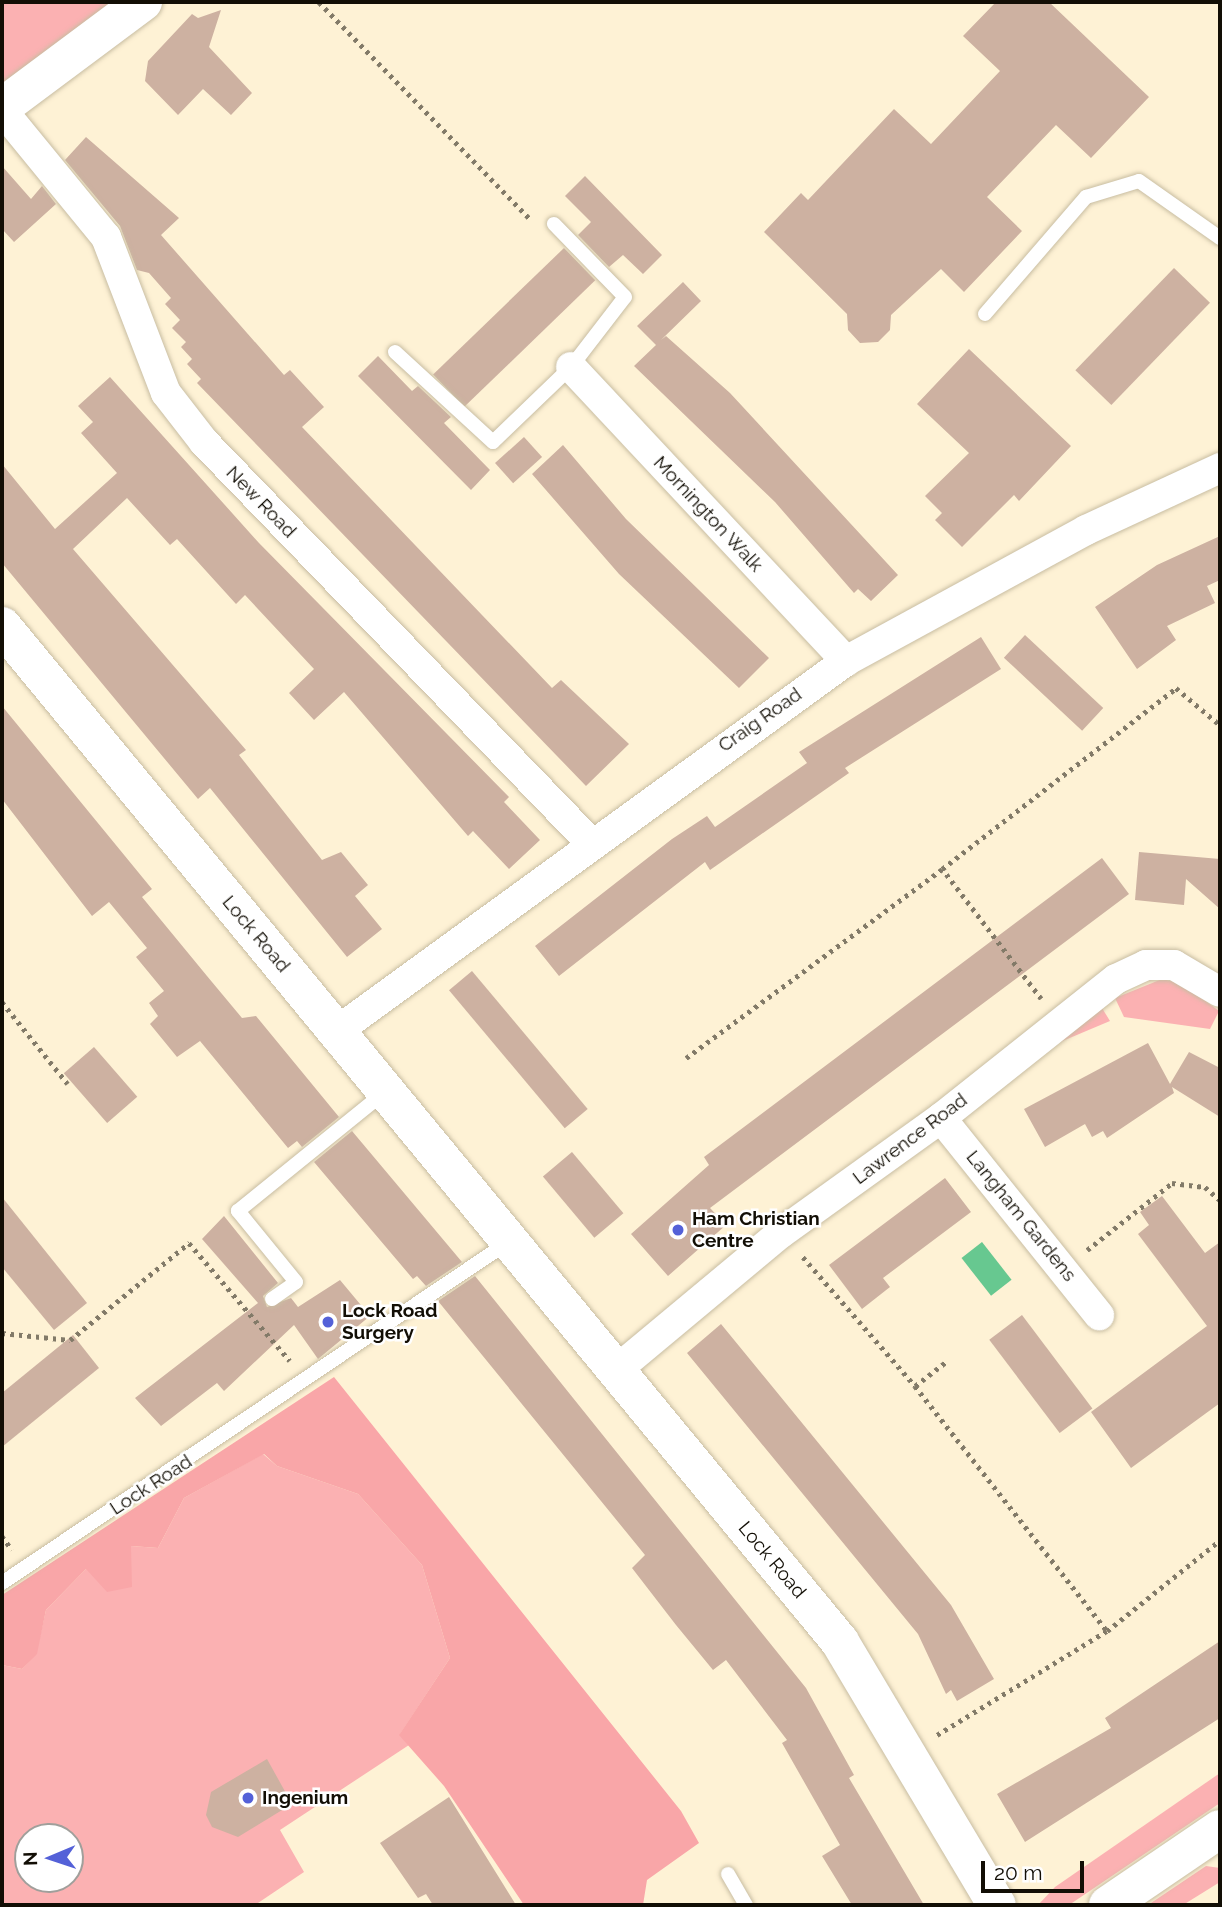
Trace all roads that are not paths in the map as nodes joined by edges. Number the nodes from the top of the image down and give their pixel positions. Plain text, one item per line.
1 (144, 2) edge
2 (2, 109) edge
3 (554, 224) road end
4 (1220, 238) edge
5 (985, 314) dead end
6 (395, 352) dead end
7 (570, 367) junction
8 (1220, 468) edge
9 (2, 626) edge
10 (846, 661) junction
11 (592, 844) junction
12 (1220, 992) edge
13 (337, 1031) junction
14 (385, 1092) junction
15 (941, 1118) junction
16 (507, 1243) junction
17 (272, 1299) dead end
18 (1099, 1315) dead end
19 (614, 1372) junction
20 (2, 1583) edge
21 (1220, 1829) edge
22 (728, 1874) dead end
23 (746, 1905) edge
24 (997, 1905) edge
25 (1108, 1905) edge

1 - 2 street
2 - 11 street, New Road
3 - 7 lane
4 - 5 lane
6 - 7 lane
7 - 10 street, Mornington Walk
8 - 10 street, Craig Road
9 - 13 street, Lock Road
10 - 11 street, Craig Road
11 - 13 street, Craig Road
12 - 15 street, Lawrence Road
13 - 14 street, Lock Road
14 - 16 street, Lock Road
14 - 17 lane
15 - 18 street, Langham Gardens
15 - 19 street, Lawrence Road
16 - 19 street, Lock Road
16 - 20 lane, Lock Road
19 - 24 street, Lock Road
21 - 25 street
22 - 23 lane

